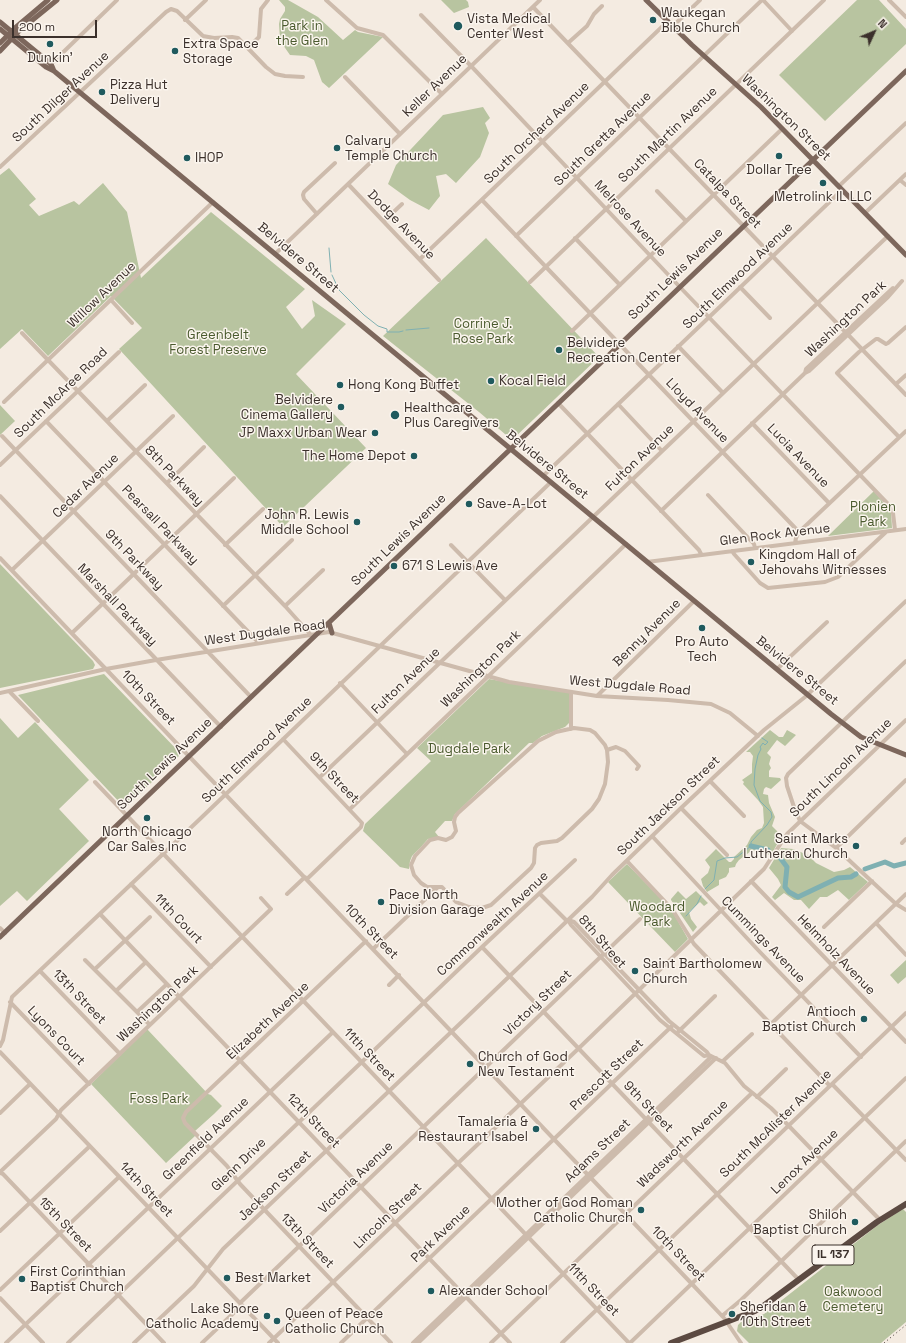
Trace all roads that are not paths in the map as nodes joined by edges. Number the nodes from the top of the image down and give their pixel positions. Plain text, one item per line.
1 (48, 0) edge
2 (57, 0) edge
3 (118, 0) edge
4 (206, 0) edge
5 (268, 0) edge
6 (326, 0) edge
7 (540, 0) edge
8 (646, 0) edge
9 (700, 0) edge
10 (763, 0) edge
11 (824, 0) edge
12 (889, 0) edge
13 (533, 6) junction
14 (602, 6) dead end
15 (905, 14) edge
16 (421, 16) dead end
17 (185, 20) junction
18 (668, 21) junction
19 (0, 22) edge
20 (673, 26) junction
21 (0, 29) edge
22 (792, 31) junction
23 (12, 35) junction
24 (0, 43) edge
25 (568, 43) junction
26 (248, 48) junction
27 (0, 51) edge
28 (704, 56) junction
29 (51, 64) junction
30 (471, 66) junction
31 (54, 71) junction
32 (905, 73) edge
33 (303, 77) dead end
34 (345, 77) dead end
35 (605, 81) junction
36 (736, 84) junction
37 (80, 92) junction
38 (442, 94) junction
39 (640, 117) junction
40 (906, 122) edge
41 (782, 129) junction
42 (400, 134) junction
43 (542, 141) junction
44 (669, 148) junction
45 (813, 159) junction
46 (335, 163) dead end
47 (0, 167) edge
48 (906, 174) edge
49 (577, 178) junction
50 (900, 180) junction
51 (348, 184) junction
52 (906, 185) edge
53 (841, 188) junction
54 (657, 191) dead end
55 (714, 195) junction
56 (482, 200) junction
57 (213, 202) junction
58 (402, 204) dead end
59 (606, 209) junction
60 (866, 213) junction
61 (317, 214) junction
62 (384, 221) junction
63 (686, 222) junction
64 (743, 225) junction
65 (516, 236) junction
66 (888, 236) junction
67 (575, 238) junction
68 (905, 253) edge
69 (275, 254) junction
70 (650, 256) junction
71 (773, 256) junction
72 (420, 259) junction
73 (545, 267) junction
74 (906, 277) edge
75 (440, 280) dead end
76 (530, 282) dead end
77 (620, 285) junction
78 (679, 287) junction
79 (740, 287) junction
80 (111, 300) junction
81 (818, 303) junction
82 (590, 314) junction
83 (709, 317) junction
84 (770, 318) dead end
85 (132, 323) dead end
86 (906, 327) edge
87 (572, 331) dead end
88 (22, 333) dead end
89 (847, 333) junction
90 (619, 344) junction
91 (678, 346) junction
92 (863, 350) junction
93 (119, 352) dead end
94 (48, 360) junction
95 (753, 364) junction
96 (649, 375) junction
97 (906, 375) edge
98 (896, 384) junction
99 (145, 385) dead end
100 (78, 390) junction
101 (723, 393) junction
102 (782, 394) junction
103 (906, 395) edge
104 (4, 402) dead end
105 (558, 403) junction
106 (618, 404) junction
107 (173, 416) dead end
108 (46, 420) junction
109 (107, 421) junction
110 (693, 421) junction
111 (752, 423) junction
112 (906, 431) edge
113 (587, 434) junction
114 (2, 436) dead end
115 (899, 437) junction
116 (204, 447) dead end
117 (510, 449) junction
118 (15, 450) junction
119 (662, 451) junction
120 (136, 452) junction
121 (722, 452) junction
122 (0, 465) edge
123 (860, 474) junction
124 (543, 476) junction
125 (234, 478) dead end
126 (632, 480) junction
127 (105, 482) junction
128 (551, 482) junction
129 (166, 483) junction
130 (708, 495) dead end
131 (0, 496) edge
132 (829, 503) junction
133 (263, 509) dead end
134 (661, 511) junction
135 (74, 512) junction
136 (196, 514) junction
137 (593, 516) junction
138 (906, 529) edge
139 (895, 530) junction
140 (886, 531) junction
141 (799, 532) junction
142 (292, 540) dead end
143 (43, 541) junction
144 (795, 543) junction
145 (164, 544) junction
146 (626, 544) junction
147 (225, 545) junction
148 (451, 545) dead end
149 (756, 548) junction
150 (732, 551) junction
151 (701, 554) junction
152 (0, 558) edge
153 (468, 562) junction
154 (647, 562) junction
155 (12, 570) junction
156 (323, 570) dead end
157 (133, 574) junction
158 (255, 575) junction
159 (505, 600) junction
160 (694, 601) junction
161 (906, 601) edge
162 (102, 604) junction
163 (223, 606) junction
164 (285, 606) junction
165 (827, 622) dead end
166 (329, 623) junction
167 (72, 633) junction
168 (318, 633) junction
169 (332, 633) junction
170 (310, 634) junction
171 (259, 643) junction
172 (379, 646) junction
173 (207, 651) junction
174 (156, 660) junction
175 (906, 661) edge
176 (440, 663) junction
177 (106, 669) junction
178 (776, 669) junction
179 (488, 676) junction
180 (340, 684) junction
181 (9, 691) junction
182 (0, 692) edge
183 (571, 692) junction
184 (808, 695) junction
185 (597, 696) junction
186 (251, 697) junction
187 (906, 720) edge
188 (38, 721) dead end
189 (377, 722) junction
190 (842, 722) junction
191 (221, 727) junction
192 (571, 729) junction
193 (758, 736) junction
194 (283, 739) junction
195 (880, 745) junction
196 (607, 750) junction
197 (407, 754) junction
198 (906, 755) edge
199 (190, 756) junction
200 (637, 769) dead end
201 (320, 777) junction
202 (906, 780) edge
203 (710, 781) junction
204 (95, 782) dead end
205 (226, 794) junction
206 (681, 808) junction
207 (350, 809) junction
208 (127, 816) junction
209 (744, 816) dead end
210 (800, 821) junction
211 (652, 836) junction
212 (836, 848) junction
213 (163, 854) junction
214 (727, 855) dead end
215 (576, 860) dead end
216 (627, 861) junction
217 (306, 878) junction
218 (751, 881) junction
219 (872, 881) junction
220 (131, 884) junction
221 (438, 886) junction
222 (287, 894) dead end
223 (540, 894) junction
224 (906, 894) edge
225 (261, 898) dead end
226 (896, 904) junction
227 (906, 910) edge
228 (720, 911) junction
229 (100, 914) junction
230 (150, 917) dead end
231 (640, 919) dead end
232 (567, 920) junction
233 (876, 923) junction
234 (824, 927) dead end
235 (0, 928) edge
236 (5, 932) junction
237 (0, 937) edge
238 (242, 937) junction
239 (691, 939) junction
240 (125, 940) junction
241 (366, 941) junction
242 (482, 947) junction
243 (373, 949) junction
244 (603, 955) junction
245 (906, 955) edge
246 (85, 960) dead end
247 (146, 962) junction
248 (832, 965) junction
249 (211, 967) junction
250 (95, 969) junction
251 (40, 971) junction
252 (399, 975) junction
253 (510, 976) junction
254 (167, 984) junction
255 (389, 985) dead end
256 (116, 991) junction
257 (637, 992) junction
258 (801, 995) junction
259 (715, 996) dead end
260 (180, 997) junction
261 (10, 1002) junction
262 (304, 1002) junction
263 (425, 1002) junction
264 (137, 1012) junction
265 (544, 1012) junction
266 (906, 1013) edge
267 (148, 1023) dead end
268 (771, 1024) junction
269 (671, 1026) junction
270 (892, 1027) junction
271 (333, 1032) junction
272 (452, 1032) junction
273 (678, 1032) junction
274 (752, 1034) dead end
275 (906, 1042) edge
276 (0, 1046) edge
277 (578, 1049) junction
278 (0, 1052) edge
279 (120, 1054) junction
280 (712, 1057) junction
281 (861, 1057) junction
282 (240, 1061) junction
283 (723, 1061) junction
284 (362, 1062) junction
285 (486, 1068) junction
286 (786, 1069) dead end
287 (906, 1078) edge
288 (30, 1084) junction
289 (89, 1084) junction
290 (612, 1084) junction
291 (831, 1085) junction
292 (270, 1091) junction
293 (390, 1091) junction
294 (752, 1093) junction
295 (757, 1097) junction
296 (520, 1103) junction
297 (0, 1112) edge
298 (59, 1114) junction
299 (184, 1115) joint
300 (866, 1118) junction
301 (648, 1121) junction
302 (300, 1122) junction
303 (789, 1125) junction
304 (424, 1127) junction
305 (554, 1139) junction
306 (906, 1141) edge
307 (90, 1146) junction
308 (210, 1149) junction
309 (897, 1150) junction
310 (327, 1151) junction
311 (683, 1159) junction
312 (822, 1159) junction
313 (906, 1160) edge
314 (458, 1163) junction
315 (0, 1173) edge
316 (119, 1177) junction
317 (590, 1177) junction
318 (237, 1181) junction
319 (361, 1187) junction
320 (853, 1192) junction
321 (717, 1194) junction
322 (492, 1199) junction
323 (30, 1202) junction
324 (906, 1204) edge
325 (149, 1207) junction
326 (265, 1211) junction
327 (626, 1214) junction
328 (880, 1220) junction
329 (395, 1222) junction
330 (750, 1229) junction
331 (0, 1231) edge
332 (60, 1233) junction
333 (528, 1236) junction
334 (178, 1238) junction
335 (299, 1246) junction
336 (660, 1250) junction
337 (429, 1258) junction
338 (781, 1261) junction
339 (89, 1264) junction
340 (207, 1268) junction
341 (563, 1274) junction
342 (799, 1281) junction
343 (333, 1282) junction
344 (692, 1284) junction
345 (0, 1290) edge
346 (118, 1295) junction
347 (465, 1296) junction
348 (0, 1298) edge
349 (241, 1304) junction
350 (597, 1309) junction
351 (722, 1316) junction
352 (367, 1318) junction
353 (727, 1322) junction
354 (25, 1325) junction
355 (150, 1328) junction
356 (501, 1333) junction
357 (274, 1339) junction
358 (742, 1342) edge
359 (6, 1343) edge
360 (43, 1343) edge
361 (68, 1343) edge
362 (134, 1343) edge
363 (164, 1343) edge
364 (202, 1343) edge
365 (269, 1343) edge
366 (278, 1343) edge
367 (341, 1343) edge
368 (391, 1343) edge
369 (412, 1343) edge
370 (418, 1343) edge
371 (490, 1343) edge
372 (510, 1343) edge
373 (562, 1343) edge
374 (630, 1343) edge
375 (671, 1343) edge

1 - 23 main road
2 - 23 main road
3 - 29 street
4 - 17 street
5 - 26 street
6 - 38 street
7 - 13 street, Keller Avenue
8 - 18 main road, Washington Street
9 - 20 street
10 - 22 street
10 - 28 street, South Gretta Avenue
11 - 22 street, South Martin Avenue
12 - 15 street
13 - 25 street, Catalpa Street
13 - 30 street, Keller Avenue
14 - 25 street
16 - 30 street, Melrose Avenue
17 - 26 street
17 - 37 street, South Dilger Avenue
18 - 20 main road, Washington Street
18 - 35 street, South Orchard Avenue
19 - 23 main road, Belvidere Street
20 - 28 main road, Washington Street
21 - 23 main road, Belvidere Street
22 - 36 street, South Martin Avenue
23 - 24 main road
23 - 27 main road
23 - 29 main road, Belvidere Street
23 - 31 main road, Belvidere Street
25 - 35 street, Catalpa Street
26 - 33 street
28 - 36 main road, Washington Street
28 - 39 street, South Gretta Avenue
29 - 31 main road, Belvidere Street
30 - 38 street, Keller Avenue
30 - 43 street, Melrose Avenue
31 - 37 main road, Belvidere Street
32 - 45 main road, South Lewis Avenue
34 - 42 street
35 - 39 street, Catalpa Street
35 - 43 street, South Orchard Avenue
36 - 41 main road, Washington Street
36 - 44 street, South Martin Avenue
37 - 47 street, South Dilger Avenue
37 - 57 main road, Belvidere Street
38 - 42 street, Keller Avenue
39 - 44 street, Catalpa Street
39 - 49 street, South Gretta Avenue
40 - 53 street, South Elmwood Avenue
41 - 45 main road, Washington Street
41 - 55 street
42 - 51 street, Keller Avenue
43 - 49 street, Melrose Avenue
43 - 56 street, South Orchard Avenue
44 - 55 street, Catalpa Street
44 - 59 street, South Martin Avenue
45 - 53 main road, Washington Street
45 - 64 main road, South Lewis Avenue
46 - 61 street
48 - 50 street
49 - 59 street, Melrose Avenue
49 - 65 street, South Gretta Avenue
50 - 52 street
50 - 60 street
51 - 61 street, Keller Avenue
51 - 62 street, Dodge Avenue
53 - 60 main road, Washington Street
53 - 71 street, South Elmwood Avenue
54 - 63 street
55 - 63 street
55 - 64 street, Catalpa Street
56 - 65 street, Lloyd Avenue
56 - 72 street, South Orchard Avenue
57 - 69 main road, Belvidere Street
57 - 80 street, Willow Avenue
58 - 62 street
59 - 67 street, South Martin Avenue
59 - 70 street, Melrose Avenue
60 - 66 main road, Washington Street
61 - 69 street, Keller Avenue
62 - 72 street, Dodge Avenue
63 - 70 street
64 - 71 street, Catalpa Street
64 - 78 main road, South Lewis Avenue
65 - 73 street, Lloyd Avenue
66 - 68 main road, Washington Street
66 - 81 street, Fulton Avenue
67 - 73 street, South Martin Avenue
67 - 77 street
69 - 117 main road, Belvidere Street
70 - 77 street
70 - 78 street, Melrose Avenue
71 - 79 street, South Elmwood Avenue
71 - 81 street, Catalpa Street
72 - 75 street, Dodge Avenue
73 - 76 street, South Martin Avenue
73 - 82 street, Lloyd Avenue
74 - 89 street, Washington Park
77 - 82 street
78 - 83 street, Melrose Avenue
78 - 90 main road, South Lewis Avenue
79 - 83 street, South Elmwood Avenue
79 - 84 street
80 - 85 street
80 - 94 street, Willow Avenue
81 - 89 street, Catalpa Street
81 - 95 street, Fulton Avenue
82 - 87 street
82 - 90 street, Lloyd Avenue
83 - 91 street, South Elmwood Avenue
83 - 95 street, Melrose Avenue
86 - 92 street
88 - 94 street, 8th Parkway
89 - 92 street, Catalpa Street
89 - 102 street, Washington Park
90 - 96 street, Lloyd Avenue
90 - 105 main road, South Lewis Avenue
91 - 96 street, South Elmwood Avenue
91 - 101 street
92 - 98 street, Catalpa Street
92 - 115 street
93 - 100 street, South McAree Road
94 - 100 street, 8th Parkway
94 - 104 street, Willow Avenue
95 - 101 street, Fulton Avenue
95 - 102 street, Melrose Avenue
96 - 106 street, South Elmwood Avenue
96 - 110 street, Lloyd Avenue
97 - 98 street
98 - 103 street, Catalpa Street
99 - 109 street
100 - 108 street, South McAree Road
100 - 109 street, 8th Parkway
101 - 110 street, Fulton Avenue
102 - 111 street, Washington Park
102 - 123 street, Melrose Avenue
105 - 113 street
105 - 117 main road, South Lewis Avenue
106 - 113 street, South Elmwood Avenue
106 - 119 street
107 - 120 street, Cedar Avenue
108 - 118 street, South McAree Road
108 - 127 street, Pearsall Parkway
109 - 120 street, 8th Parkway
110 - 119 street, Fulton Avenue
110 - 121 street, Lloyd Avenue
111 - 121 street, Washington Park
111 - 132 street, Lucia Avenue
112 - 115 street
113 - 124 street, South Elmwood Avenue
113 - 126 street
114 - 118 street, 9th Parkway
115 - 123 street
116 - 129 street
117 - 124 main road, Belvidere Street
117 - 166 main road, South Lewis Avenue
118 - 122 street, South McAree Road
118 - 135 street, 9th Parkway
119 - 126 street, Fulton Avenue
120 - 127 street, Cedar Avenue
120 - 129 street, 8th Parkway
121 - 134 street, Washington Park
121 - 141 street, Lloyd Avenue
123 - 132 street
123 - 139 street, Melrose Avenue
124 - 128 main road, Belvidere Street
125 - 136 street
126 - 134 street
126 - 137 street, Fulton Avenue
127 - 135 street, Cedar Avenue
127 - 145 street, Pearsall Parkway
128 - 137 main road, Belvidere Street
128 - 153 street, South Elmwood Avenue
129 - 136 street, 8th Parkway
130 - 149 street
131 - 143 street, Marshall Parkway
132 - 141 street
133 - 147 street
134 - 151 street
135 - 143 street, Cedar Avenue
135 - 157 street, 9th Parkway
136 - 145 street
136 - 147 street, 8th Parkway
137 - 146 main road, Belvidere Street
137 - 159 street, Fulton Avenue
138 - 139 street, Glen Rock Avenue
139 - 140 street, Glen Rock Avenue
140 - 144 street, Glen Rock Avenue
140 - 150 street
141 - 144 street
142 - 158 street
143 - 155 street, Cedar Avenue
143 - 162 street, Marshall Parkway
144 - 149 street, Glen Rock Avenue
145 - 157 street
145 - 163 street, Pearsall Parkway
146 - 154 main road, Belvidere Street
146 - 179 street, Washington Park
147 - 158 street, 8th Parkway
148 - 153 street
149 - 150 street, Glen Rock Avenue
150 - 151 street, Glen Rock Avenue
151 - 154 street, Glen Rock Avenue
152 - 155 street, 10th Street
153 - 159 street
153 - 172 street, South Elmwood Avenue
154 - 160 main road, Belvidere Street
155 - 167 street, 10th Street
156 - 164 street
157 - 162 street
157 - 173 street, 9th Parkway
158 - 163 street
158 - 164 street, 8th Parkway
159 - 176 street, Fulton Avenue
160 - 178 main road, Belvidere Street
160 - 185 street, Benny Avenue
161 - 184 street, South Jackson Street
162 - 167 street
162 - 174 street, Marshall Parkway
163 - 171 street, Pearsall Parkway
164 - 170 street, 8th Parkway
165 - 178 street
166 - 168 main road, South Lewis Avenue
166 - 169 main road
167 - 177 street, 10th Street
168 - 169 street, West Dugdale Road
168 - 170 street, West Dugdale Road
168 - 186 main road, South Lewis Avenue
169 - 172 street, West Dugdale Road
170 - 171 street, West Dugdale Road
171 - 173 street, West Dugdale Road
172 - 176 street, West Dugdale Road
172 - 180 street, South Elmwood Avenue
173 - 174 street, West Dugdale Road
173 - 186 street, 9th Parkway
174 - 177 street, West Dugdale Road
174 - 191 street, Marshall Parkway
175 - 190 street
176 - 179 street, West Dugdale Road
176 - 189 street, Fulton Avenue
177 - 181 street, West Dugdale Road
177 - 199 street, 10th Street
178 - 184 main road, Belvidere Street
179 - 183 street, West Dugdale Road
179 - 197 street, Washington Park
180 - 189 street
180 - 194 street, South Elmwood Avenue
181 - 182 street, West Dugdale Road
181 - 188 street
183 - 185 street, West Dugdale Road
183 - 192 street
184 - 190 main road, Belvidere Street
184 - 193 street, South Jackson Street
185 - 193 street, West Dugdale Road
186 - 191 main road, South Lewis Avenue
187 - 195 street, South Lincoln Avenue
189 - 197 street
189 - 201 street, Fulton Avenue
190 - 195 main road, Belvidere Street
190 - 210 street
191 - 199 main road, South Lewis Avenue
192 - 196 street
192 - 221 street
193 - 203 street, South Jackson Street
194 - 201 street, 9th Street
194 - 205 street, South Elmwood Avenue
195 - 198 main road, Belvidere Street
195 - 210 street, South Lincoln Avenue
196 - 200 street
196 - 221 street
197 - 207 street, Washington Park
199 - 205 street, 10th Street
199 - 208 main road, South Lewis Avenue
201 - 207 street, 9th Street
202 - 212 street
203 - 206 street, South Jackson Street
203 - 209 street
204 - 208 street, 11th Street
205 - 213 street, South Elmwood Avenue
205 - 217 street, 10th Street
206 - 211 street, South Jackson Street
206 - 214 street
207 - 217 street, 9th Street
208 - 213 street, 11th Street
208 - 236 main road, South Lewis Avenue
210 - 212 street
210 - 218 street, South Lincoln Avenue
211 - 216 street, South Jackson Street
211 - 228 street, Cummings Avenue
212 - 219 street
213 - 220 street, South Elmwood Avenue
213 - 238 street, 11th Street
215 - 223 street, Commonwealth Avenue
216 - 232 street, South Jackson Street
216 - 239 street
217 - 222 street
217 - 241 street, 10th Street
218 - 228 street, South Lincoln Avenue
218 - 248 street, Helmholz Avenue
219 - 226 street
219 - 234 street
220 - 229 street, South Elmwood Avenue
220 - 249 street, 11th Court
221 - 243 street
223 - 232 street, 8th Street
223 - 242 street, Commonwealth Avenue
224 - 226 street
225 - 238 street, Washington Park
226 - 227 street
226 - 233 street
228 - 239 street, South Lincoln Avenue
228 - 258 street, Cummings Avenue
229 - 240 street, 12th Street
229 - 251 street, South Elmwood Avenue
230 - 240 street
231 - 244 street, Victory Street
232 - 244 street, 8th Street
232 - 253 street, South Jackson Street
233 - 245 street
233 - 248 street
235 - 236 street
236 - 237 main road, South Lewis Avenue
238 - 249 street, Washington Park
238 - 262 street, 11th Street
239 - 257 street, South Lincoln Avenue
239 - 268 street
240 - 247 street, 12th Street
240 - 250 street
241 - 243 street, 10th Street
241 - 262 street, Elizabeth Avenue
242 - 253 street, 9th Street
242 - 263 street, Commonwealth Avenue
243 - 252 street, 10th Street
244 - 257 street, 8th Street
244 - 265 street, Victory Street
246 - 250 street
247 - 254 street, 12th Street
247 - 256 street
248 - 258 street
248 - 270 street, Helmholz Avenue
249 - 260 street, Washington Park
250 - 256 street
251 - 261 street, South Elmwood Avenue
251 - 279 street, 13th Street
252 - 255 street
252 - 263 street, 10th Street
253 - 265 street, 9th Street
253 - 272 street, South Jackson Street
254 - 260 street, 12th Street
254 - 264 street
256 - 264 street
257 - 269 street, 8th Street
257 - 277 street, South Lincoln Avenue
258 - 268 street
258 - 281 street, Cummings Avenue
259 - 273 street
260 - 279 street, Washington Park
260 - 282 street, 12th Street
261 - 276 street, South Elmwood Avenue
261 - 289 street, Lyons Court
262 - 271 street, 11th Street
262 - 282 street, Elizabeth Avenue
263 - 272 street, 10th Street
263 - 284 street, Glenn Drive
264 - 267 street
265 - 277 street, 9th Street
265 - 285 street, Victory Street
266 - 270 street, South McAlister Avenue
268 - 291 street
269 - 273 street, 8th Street
269 - 290 street, Prescott Street
270 - 275 street, Helmholz Avenue
270 - 281 street, South McAlister Avenue
271 - 284 street, 11th Street
271 - 292 street, Greenfield Avenue
272 - 285 street, 10th Street
272 - 293 street, Jackson Street
273 - 280 street, 8th Street
274 - 283 street
277 - 290 street, 9th Street
277 - 296 street, South Lincoln Avenue
278 - 288 street, 14th Street
279 - 289 street, Washington Park
280 - 283 street, 8th Street
280 - 301 street, Adams Street
281 - 291 street, South McAlister Avenue
282 - 292 street, 12th Street
282 - 299 street, Elizabeth Avenue
283 - 294 street, 8th Street
284 - 293 street, 11th Street
284 - 302 street, Glenn Drive
285 - 296 street, 10th Street
285 - 304 street, Victoria Avenue
286 - 295 street
287 - 300 street, Lenox Avenue
288 - 297 street
288 - 298 street, 14th Street
289 - 298 street, Washington Park
290 - 301 street, 9th Street
290 - 305 street, Prescott Street
291 - 300 street
291 - 303 street, South McAlister Avenue
292 - 302 street, 12th Street
292 - 308 street, Greenfield Avenue
293 - 304 street, 11th Street
293 - 310 street, Jackson Street
294 - 295 street, 8th Street
294 - 311 street, Wadsworth Avenue
295 - 303 street, 8th Street
296 - 305 street, 10th Street
296 - 314 street, Lincoln Street
298 - 307 street, 14th Street
298 - 315 street, Washington Park
299 - 308 street, 13th Street
300 - 309 street
300 - 312 street, Lenox Avenue
301 - 311 street, 9th Street
301 - 317 street, Adams Street
302 - 310 street, 12th Street
302 - 318 street, Glenn Drive
303 - 312 street, 8th Street
303 - 321 street, South McAlister Avenue
304 - 314 street, 11th Street
304 - 319 street, Victoria Avenue
305 - 317 street, 10th Street
305 - 322 street, Park Avenue
306 - 309 street
307 - 316 street, 14th Street
307 - 323 street
308 - 318 street, 13th Street
308 - 325 street, Greenfield Avenue
309 - 313 street
309 - 320 street
310 - 319 street, 12th Street
310 - 326 street, Jackson Street
311 - 321 street, 9th Street
311 - 327 street, Wadsworth Avenue
312 - 320 street, 8th Street
312 - 330 street, Lenox Avenue
314 - 322 street, 11th Street
314 - 329 street, Lincoln Street
315 - 323 street, 15th Street
316 - 325 street, 14th Street
316 - 332 street
317 - 327 street, 10th Street
317 - 333 street, Adams Street
318 - 326 street, 13th Street
318 - 334 street, Glenn Drive
319 - 329 street, 12th Street
319 - 335 street, Victoria Avenue
320 - 328 street, 8th Street
320 - 338 street
321 - 330 street, 9th Street
321 - 336 street, South McAlister Avenue
322 - 333 street, 11th Street
322 - 337 street, Park Avenue
323 - 331 street
323 - 332 street, 15th Street
324 - 328 highway, IL 137
325 - 334 street, 14th Street
325 - 339 street, Greenfield Avenue
326 - 335 street, 13th Street
326 - 340 street, Jackson Street
327 - 336 street, 10th Street
327 - 341 street, Wadsworth Avenue
328 - 342 highway, IL 137
329 - 337 street, 12th Street
329 - 343 street, Lincoln Street
330 - 338 street, 9th Street
330 - 344 street, Lenox Avenue
332 - 339 street, 15th Street
332 - 345 street
333 - 341 street, 11th Street
333 - 347 street, Adams Street
334 - 340 street, 14th Street
334 - 346 street, Glenn Drive
335 - 343 street, 13th Street
335 - 349 street, Victoria Avenue
336 - 344 street, 10th Street
336 - 350 street, South McAlister Avenue
337 - 347 street, 12th Street
337 - 352 street, Park Avenue
338 - 342 street, 9th Street
338 - 351 street
339 - 346 street, 15th Street
339 - 354 street, Greenfield Avenue
340 - 349 street, 14th Street
340 - 355 street, Jackson Street
341 - 350 street, 11th Street
341 - 356 street, Wadsworth Avenue
342 - 353 highway, IL 137
343 - 352 street, 13th Street
343 - 357 street, Lincoln Street
344 - 351 street, 10th Street
344 - 374 street, Lenox Avenue
346 - 355 street, 15th Street
346 - 361 street, Glenn Drive
347 - 356 street, 12th Street
347 - 369 street, Adams Street
347 - 370 street, Adams Street
348 - 354 street
349 - 357 street, 14th Street
349 - 364 street, Victoria Avenue
350 - 373 street, South McAlister Avenue
350 - 374 street, 11th Street
351 - 353 street, 10th Street
352 - 367 street, Park Avenue
352 - 368 street, 13th Street
353 - 358 street, 10th Street
353 - 375 highway, IL 137
354 - 359 street, Greenfield Avenue
354 - 360 street
355 - 362 street, Jackson Street
355 - 363 street, 15th Street
356 - 371 street, Wadsworth Avenue
356 - 372 street, 12th Street
357 - 365 street, Lincoln Street
357 - 366 street, 14th Street

